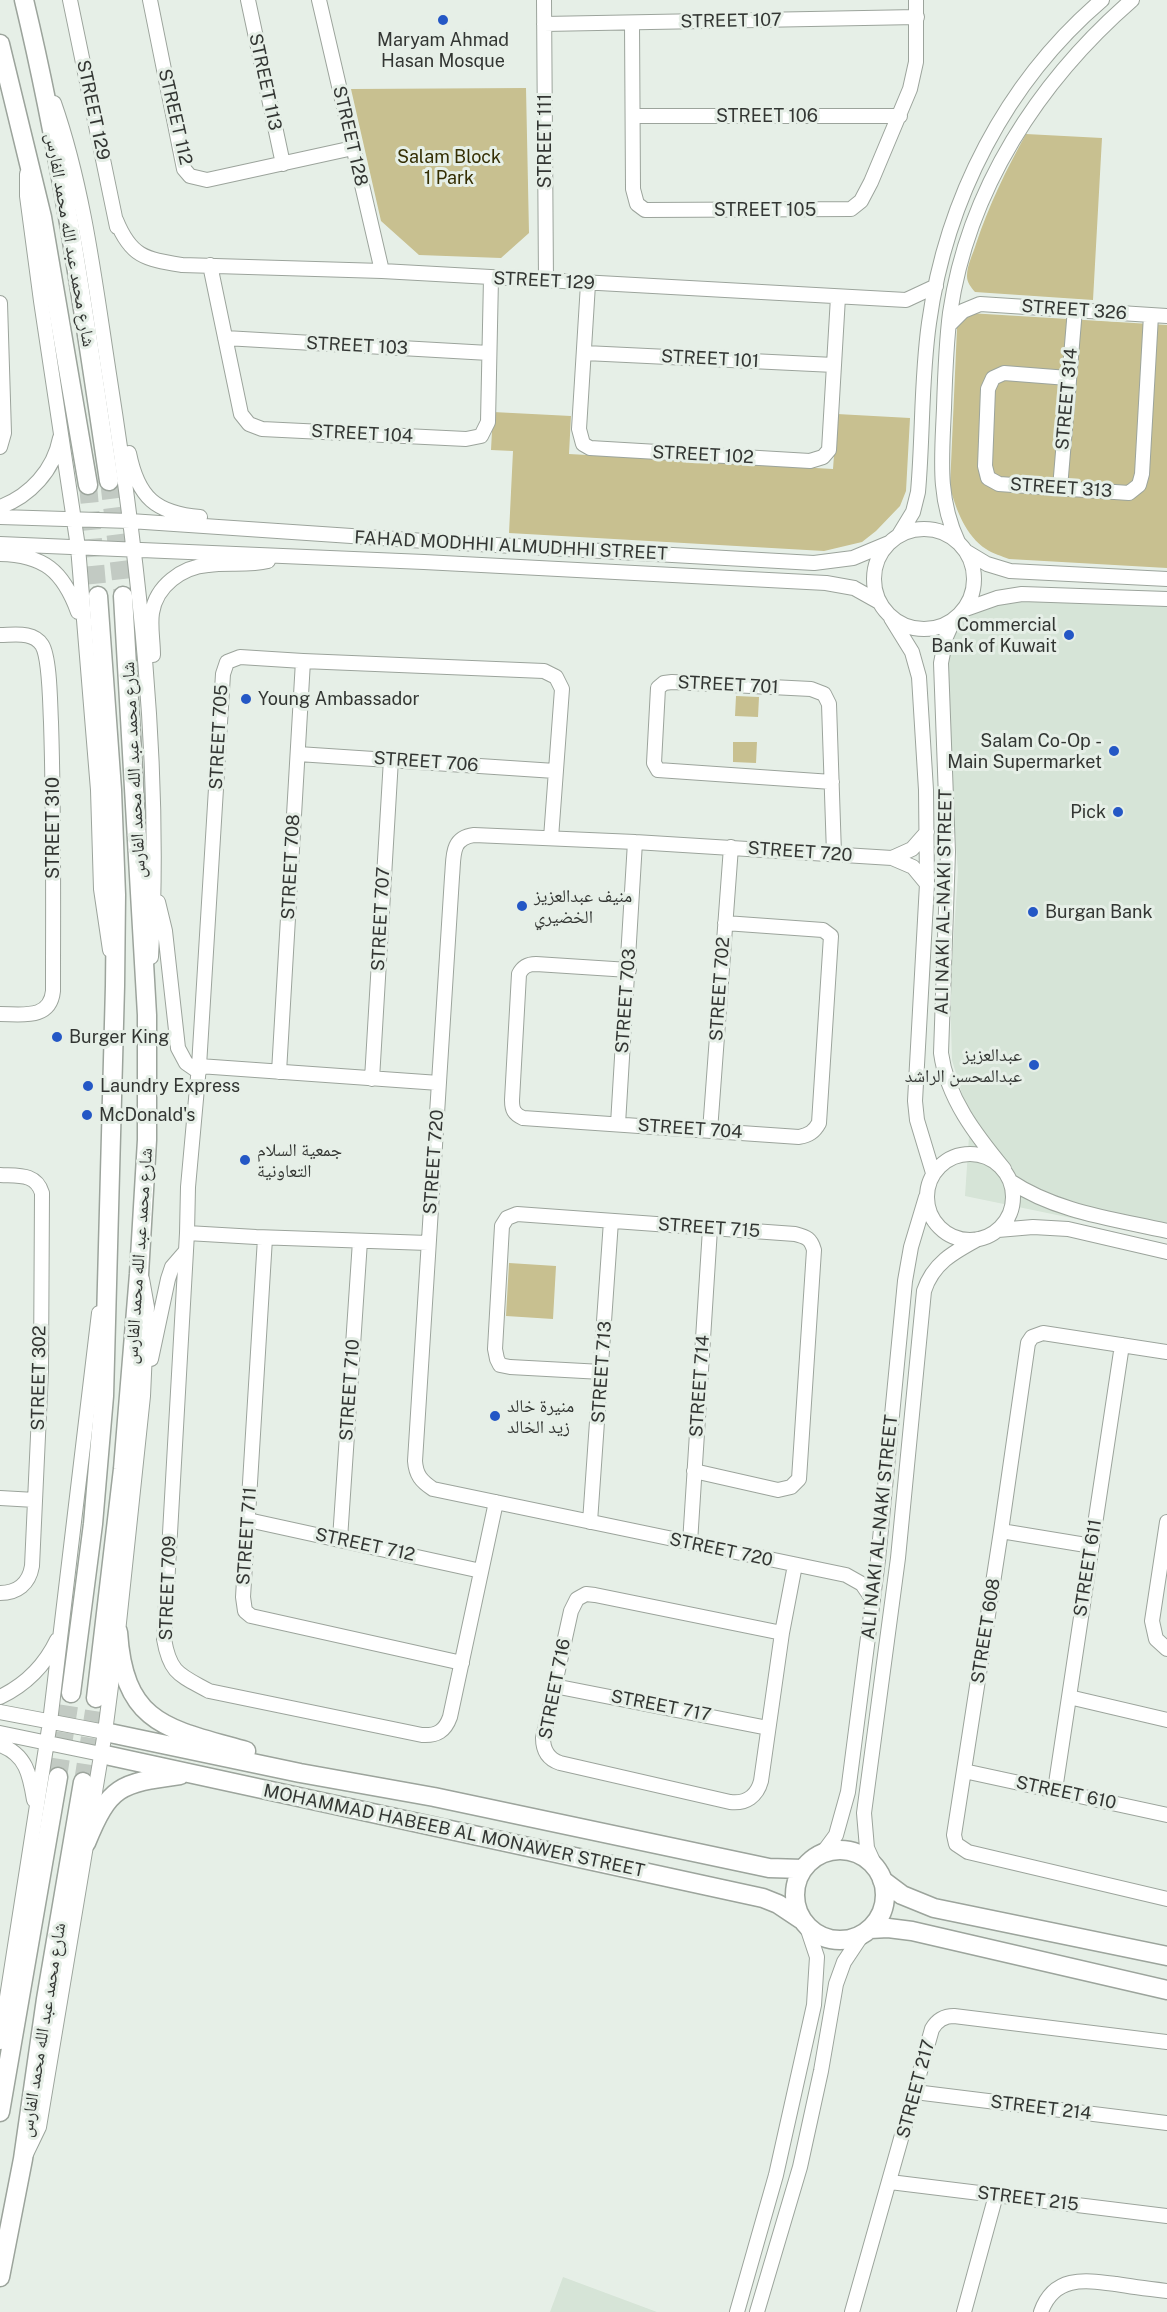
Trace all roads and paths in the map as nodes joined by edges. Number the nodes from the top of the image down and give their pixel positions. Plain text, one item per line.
1 (24, 0) edge
2 (70, 0) edge
3 (150, 0) edge
4 (248, 0) edge
5 (319, 0) edge
6 (544, 0) edge
7 (916, 0) edge
8 (1108, 0) edge
9 (1132, 0) edge
10 (1092, 3) edge
11 (917, 17) junction
12 (632, 23) junction
13 (544, 24) junction
14 (0, 44) edge
15 (39, 64) junction
16 (1057, 75) junction
17 (900, 116) junction
18 (634, 117) junction
19 (353, 148) junction
20 (28, 163) junction
21 (283, 164) junction
22 (210, 265) junction
23 (382, 271) junction
24 (491, 278) junction
25 (957, 279) junction
26 (546, 281) junction
27 (588, 284) junction
28 (936, 286) junction
29 (838, 297) junction
30 (906, 300) junction
31 (0, 303) edge
32 (980, 304) junction
33 (1075, 309) junction
34 (1151, 315) junction
35 (1167, 316) edge
36 (929, 323) junction
37 (949, 325) junction
38 (225, 338) junction
39 (489, 353) junction
40 (585, 353) junction
41 (834, 365) junction
42 (1068, 378) junction
43 (115, 410) junction
44 (61, 433) junction
45 (921, 441) junction
46 (942, 443) junction
47 (0, 447) edge
48 (109, 481) tunnel mouth
49 (88, 484) tunnel mouth
50 (1060, 488) junction
51 (0, 507) edge
52 (0, 517) edge
53 (74, 519) junction
54 (130, 521) junction
55 (327, 535) junction
56 (894, 539) junction
57 (0, 544) edge
58 (78, 547) junction
59 (962, 547) junction
60 (132, 549) junction
61 (0, 554) edge
62 (284, 556) junction
63 (789, 562) junction
64 (1167, 579) edge
65 (786, 581) junction
66 (98, 596) tunnel mouth
67 (123, 596) tunnel mouth
68 (1167, 599) edge
69 (879, 602) junction
70 (959, 615) junction
71 (891, 618) junction
72 (84, 629) junction
73 (0, 635) edge
74 (303, 661) junction
75 (148, 686) junction
76 (922, 718) junction
77 (943, 720) junction
78 (298, 754) junction
79 (391, 759) junction
80 (555, 771) junction
81 (832, 782) junction
82 (927, 832) junction
83 (551, 838) junction
84 (635, 842) junction
85 (731, 847) junction
86 (834, 854) junction
87 (892, 858) junction
88 (927, 884) junction
89 (154, 888) junction
90 (725, 923) junction
91 (629, 970) junction
92 (116, 971) junction
93 (0, 1014) edge
94 (147, 1016) junction
95 (178, 1048) junction
96 (200, 1050) junction
97 (199, 1069) junction
98 (279, 1072) junction
99 (372, 1078) junction
100 (439, 1083) junction
101 (618, 1124) junction
102 (710, 1131) junction
103 (933, 1173) junction
104 (0, 1175) edge
105 (1007, 1175) junction
106 (926, 1197) junction
107 (611, 1221) junction
108 (710, 1229) junction
109 (998, 1230) junction
110 (1167, 1231) edge
111 (186, 1233) junction
112 (265, 1238) junction
113 (978, 1239) junction
114 (360, 1241) junction
115 (428, 1243) junction
116 (185, 1252) junction
117 (1167, 1252) edge
118 (108, 1267) junction
119 (140, 1274) junction
120 (1122, 1345) junction
121 (1167, 1352) edge
122 (602, 1372) junction
123 (143, 1396) junction
124 (694, 1471) junction
125 (0, 1498) edge
126 (35, 1500) junction
127 (496, 1502) junction
128 (249, 1520) junction
129 (590, 1522) junction
130 (1167, 1522) edge
131 (1001, 1531) junction
132 (340, 1539) junction
133 (690, 1543) junction
134 (1092, 1546) junction
135 (878, 1560) junction
136 (795, 1565) junction
137 (481, 1571) junction
138 (846, 1575) junction
139 (0, 1593) edge
140 (873, 1599) junction
141 (118, 1632) junction
142 (61, 1633) junction
143 (782, 1633) junction
144 (1167, 1649) edge
145 (462, 1663) junction
146 (554, 1686) junction
147 (71, 1693) tunnel mouth
148 (0, 1697) edge
149 (1069, 1697) junction
150 (96, 1698) tunnel mouth
151 (0, 1712) edge
152 (1167, 1720) edge
153 (51, 1722) junction
154 (768, 1728) junction
155 (105, 1732) junction
156 (0, 1733) edge
157 (47, 1742) junction
158 (0, 1745) edge
159 (101, 1754) junction
160 (964, 1771) junction
161 (193, 1773) junction
162 (300, 1773) junction
163 (58, 1777) tunnel mouth
164 (82, 1782) tunnel mouth
165 (1055, 1790) junction
166 (36, 1814) junction
167 (1167, 1815) edge
168 (86, 1843) junction
169 (822, 1854) junction
170 (803, 1869) junction
171 (880, 1875) junction
172 (1167, 1899) edge
173 (804, 1924) junction
174 (866, 1932) junction
175 (1167, 1956) edge
176 (1167, 1990) edge
177 (0, 2042) edge
178 (1167, 2042) edge
179 (915, 2092) junction
180 (0, 2112) edge
181 (1167, 2123) edge
182 (23, 2159) junction
183 (890, 2182) junction
184 (996, 2195) junction
185 (1167, 2216) edge
186 (0, 2277) edge
187 (1167, 2291) edge
188 (737, 2312) edge
189 (757, 2312) edge
190 (852, 2312) edge
191 (964, 2312) edge
192 (1041, 2312) edge

1 - 15 main road, شارع محمد عبد الله محمد الفارس
2 - 22 street, STREET 129
3 - 21 street, STREET 112
4 - 21 street, STREET 113
5 - 19 street, STREET 128
6 - 13 street, STREET 111
7 - 11 street, STREET 105
8 - 16 street
9 - 16 street
10 - 28 street
11 - 12 street, STREET 107
11 - 17 street, STREET 105
12 - 13 street, STREET 107
12 - 18 street, STREET 105
13 - 26 street, STREET 111
14 - 20 main road, شارع محمد عبد الله محمد الفارس
15 - 43 street
15 - 48 main road, شارع محمد عبد الله محمد الفارس
16 - 25 street
17 - 18 street, STREET 106
17 - 18 street, STREET 105
19 - 21 street, STREET 112
19 - 23 street, STREET 128
20 - 44 street
20 - 49 main road, شارع محمد عبد الله محمد الفارس
22 - 23 street, STREET 129
22 - 38 street, STREET 104
23 - 24 street, STREET 129
24 - 26 street, STREET 129
24 - 39 street, STREET 104
25 - 32 street
25 - 37 street
26 - 27 street, STREET 129
27 - 29 street, STREET 129
27 - 40 street, STREET 102
28 - 30 street, STREET 129
28 - 36 street
29 - 30 street, STREET 129
29 - 41 street, STREET 102
30 - 36 street
31 - 47 street
32 - 33 street, STREET 326
32 - 37 street
33 - 34 street, STREET 326
33 - 42 street, STREET 314
34 - 35 street, STREET 326
34 - 50 street, STREET 313
36 - 45 street
37 - 46 street
38 - 39 street, STREET 103
38 - 39 street, STREET 104
40 - 41 street, STREET 101
40 - 41 street, STREET 102
42 - 50 street, STREET 314
42 - 50 street, STREET 313
43 - 54 street
43 - 55 street
44 - 51 street
44 - 53 street
45 - 46 street
45 - 56 street
46 - 59 street
52 - 53 street, FAHAD MODHHI ALMUDHHI STREET
53 - 54 street, FAHAD MODHHI ALMUDHHI STREET
53 - 58 street
54 - 55 street, FAHAD MODHHI ALMUDHHI STREET
54 - 60 street
55 - 63 street, FAHAD MODHHI ALMUDHHI STREET
56 - 59 street
56 - 63 street, FAHAD MODHHI ALMUDHHI STREET
56 - 69 street
57 - 58 street, FAHAD MODHHI ALMUDHHI STREET
58 - 60 street, FAHAD MODHHI ALMUDHHI STREET
58 - 72 street
59 - 64 street
59 - 70 street
60 - 62 street, FAHAD MODHHI ALMUDHHI STREET
60 - 75 street
61 - 72 street
62 - 65 street, FAHAD MODHHI ALMUDHHI STREET
62 - 75 street
63 - 65 street
65 - 69 street, FAHAD MODHHI ALMUDHHI STREET
66 - 92 main road, شارع محمد عبد الله محمد الفارس
67 - 94 main road, شارع محمد عبد الله محمد الفارس
68 - 70 street
69 - 71 street
70 - 71 street
70 - 77 street, ALI NAKI AL-NAKI STREET
71 - 76 street, ALI NAKI AL-NAKI STREET
72 - 92 street
73 - 93 street, STREET 310
74 - 78 street, STREET 708
74 - 80 street, STREET 705
74 - 96 street, STREET 705
75 - 89 street
76 - 77 street
76 - 82 street, ALI NAKI AL-NAKI STREET
77 - 105 street, ALI NAKI AL-NAKI STREET
78 - 79 street, STREET 706
78 - 98 street, STREET 708
79 - 80 street, STREET 706
79 - 99 street, STREET 707
80 - 83 street, STREET 705
81 - 81 street, STREET 701
81 - 86 street, STREET 701
82 - 87 street
82 - 88 street, ALI NAKI AL-NAKI STREET
83 - 84 street, STREET 720
83 - 100 street, STREET 720
84 - 85 street, STREET 720
84 - 91 street, STREET 703
85 - 86 street, STREET 720
85 - 90 street, STREET 702
86 - 87 street, STREET 720
87 - 88 street, STREET 720
88 - 103 street, ALI NAKI AL-NAKI STREET
89 - 94 street
89 - 95 street
90 - 102 street, STREET 702
90 - 102 street, STREET 704
91 - 101 street, STREET 703
91 - 101 street, STREET 704
92 - 118 main road, شارع محمد عبد الله محمد الفارس
94 - 119 main road, شارع محمد عبد الله محمد الفارس
95 - 96 street
95 - 97 street
96 - 97 street, STREET 705
97 - 98 street
97 - 111 street, STREET 705
98 - 99 street
99 - 100 street
100 - 115 street, STREET 720
101 - 102 street, STREET 704
103 - 105 street
103 - 106 street
104 - 126 street, STREET 302
105 - 109 street
105 - 110 street
106 - 113 street
106 - 135 street, ALI NAKI AL-NAKI STREET
107 - 108 street, STREET 715
107 - 122 street, STREET 713
107 - 122 street, STREET 715
108 - 124 street, STREET 714
108 - 124 street, STREET 715
109 - 113 street
109 - 117 street
111 - 112 street
111 - 116 street, STREET 709
112 - 114 street
112 - 128 street, STREET 711
113 - 171 street, ALI NAKI AL-NAKI STREET
114 - 115 street
114 - 132 street, STREET 710
115 - 127 street, STREET 720
116 - 123 street
116 - 145 street, STREET 709
118 - 142 street
118 - 147 main road, شارع محمد عبد الله محمد الفارس
119 - 123 street
119 - 150 main road, شارع محمد عبد الله محمد الفارس
120 - 121 street, STREET 608
120 - 131 street, STREET 608
120 - 134 street, STREET 611
122 - 129 street, STREET 713
123 - 141 street
124 - 133 street, STREET 714
125 - 126 street
126 - 139 street, STREET 302
127 - 129 street, STREET 720
127 - 137 street, STREET 709
128 - 132 street, STREET 712
128 - 145 street, STREET 711
129 - 133 street, STREET 720
130 - 144 street
131 - 134 street
131 - 160 street, STREET 608
132 - 137 street, STREET 712
133 - 136 street, STREET 720
134 - 149 street, STREET 611
135 - 138 street
135 - 140 street, ALI NAKI AL-NAKI STREET
136 - 138 street, STREET 720
136 - 143 street, STREET 716
137 - 145 street, STREET 709
138 - 140 street, STREET 720
140 - 169 street, ALI NAKI AL-NAKI STREET
141 - 155 street
141 - 162 main road
142 - 148 street
142 - 153 street
143 - 146 street, STREET 716
143 - 154 street, STREET 716
146 - 154 street, STREET 717
146 - 154 street, STREET 716
149 - 152 street
149 - 165 street, STREET 611
151 - 153 street
153 - 155 street
153 - 157 street
155 - 159 street
155 - 162 main road, MOHAMMAD HABEEB AL MONAWER STREET
156 - 157 street
157 - 159 street
157 - 166 street
158 - 166 street
159 - 161 main road, MOHAMMAD HABEEB AL MONAWER STREET
159 - 168 street
160 - 165 street, STREET 610
160 - 172 street, STREET 608
161 - 168 main road
161 - 173 main road, MOHAMMAD HABEEB AL MONAWER STREET
162 - 170 main road, MOHAMMAD HABEEB AL MONAWER STREET
163 - 180 main road, شارع محمد عبد الله محمد الفارس
164 - 182 main road, شارع محمد عبد الله محمد الفارس
165 - 167 street, STREET 610
166 - 177 street
168 - 182 street
169 - 170 main road
169 - 171 main road
170 - 173 main road
171 - 174 main road
171 - 175 main road
173 - 174 main road
173 - 188 street
174 - 176 main road
174 - 189 street
178 - 179 street, STREET 217
179 - 181 street, STREET 214
179 - 183 street, STREET 217
182 - 186 main road, شارع محمد عبد الله محمد الفارس
183 - 184 street, STREET 215
183 - 190 street, STREET 217
184 - 185 street, STREET 215
184 - 191 street
187 - 192 street

